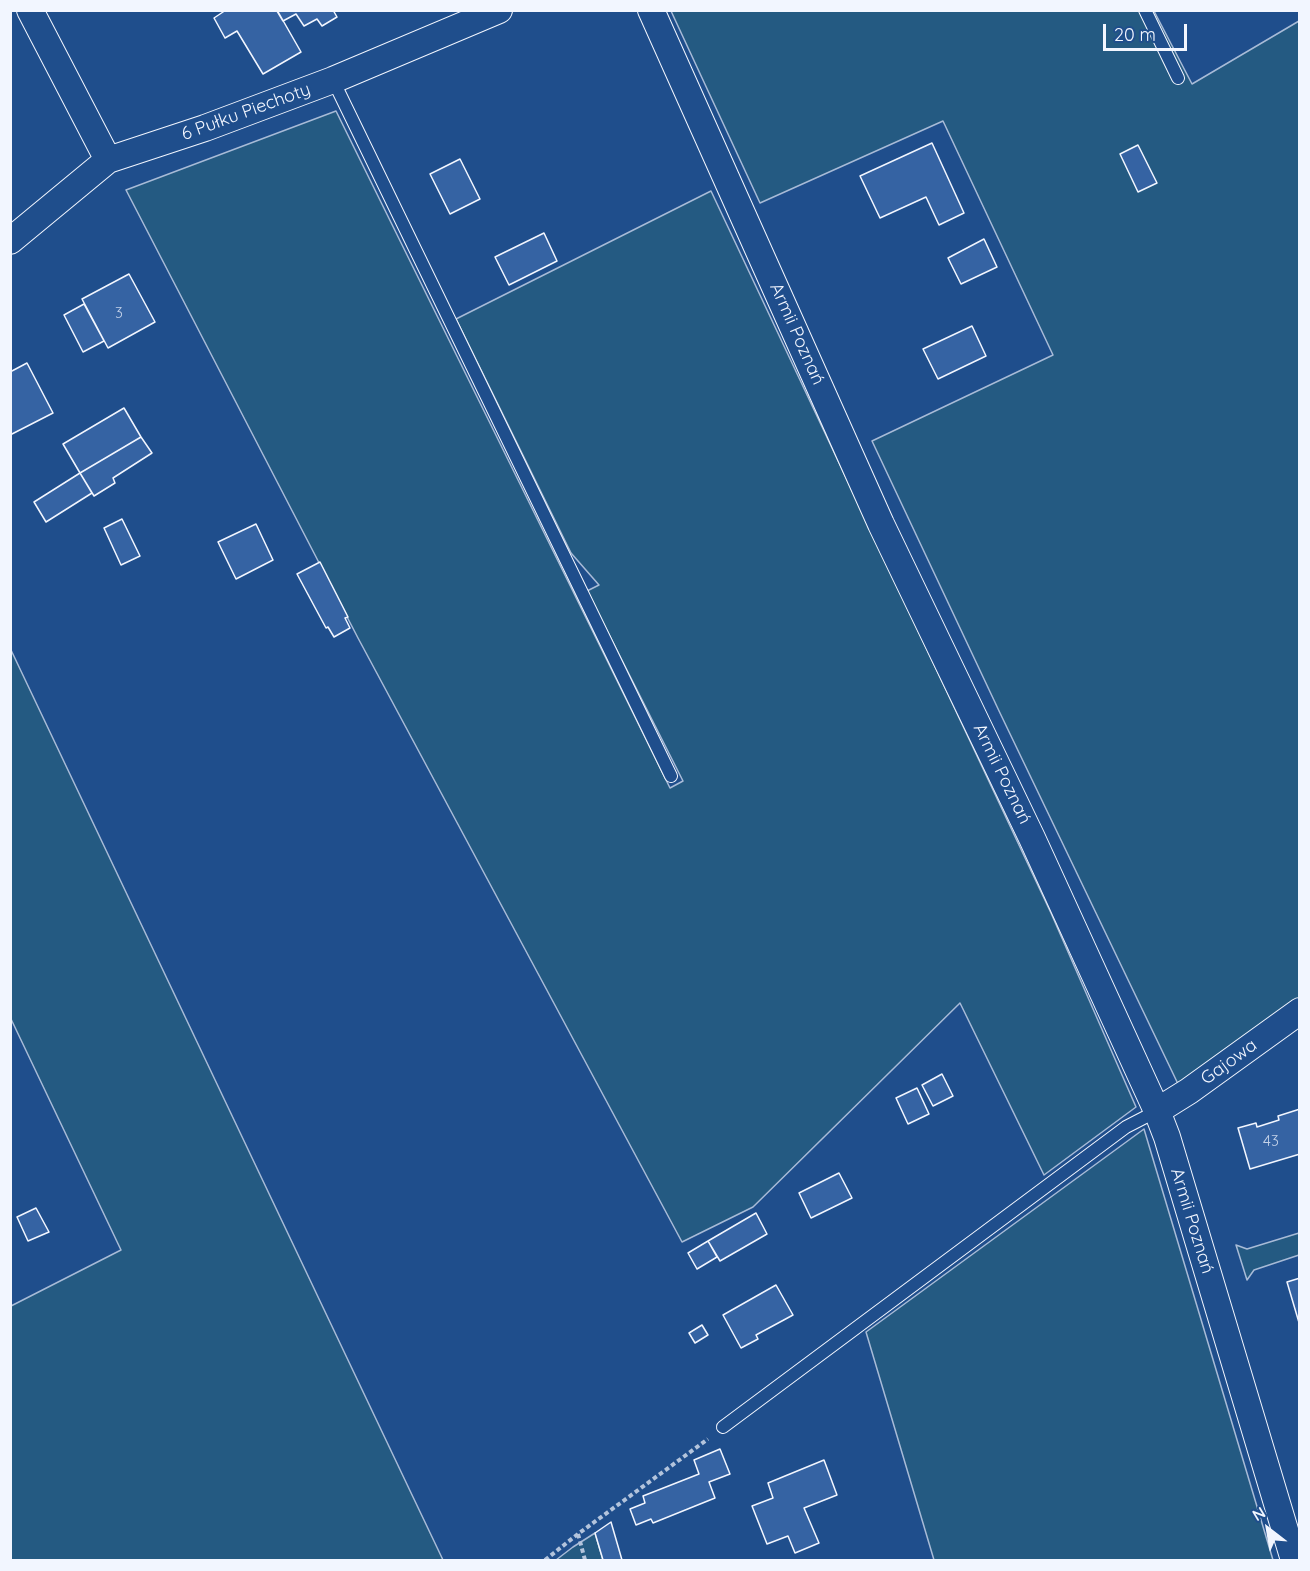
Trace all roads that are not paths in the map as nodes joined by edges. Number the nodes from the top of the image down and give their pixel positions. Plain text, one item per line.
1 (30, 10) edge
2 (499, 10) edge
3 (651, 10) edge
4 (1146, 10) edge
5 (1178, 78) dead end
6 (333, 80) junction
7 (108, 160) junction
8 (10, 241) edge
9 (670, 776) dead end
10 (1299, 1011) edge
11 (1157, 1111) junction
12 (723, 1427) road end
13 (1294, 1560) edge

1 - 7 street
2 - 6 street, 6 Pułku Piechoty
3 - 11 street, Armii Poznań
4 - 5 lane
6 - 7 street, 6 Pułku Piechoty
6 - 9 lane
7 - 8 street, 6 Pułku Piechoty
10 - 11 street, Gajowa
11 - 12 lane
11 - 13 street, Armii Poznań

